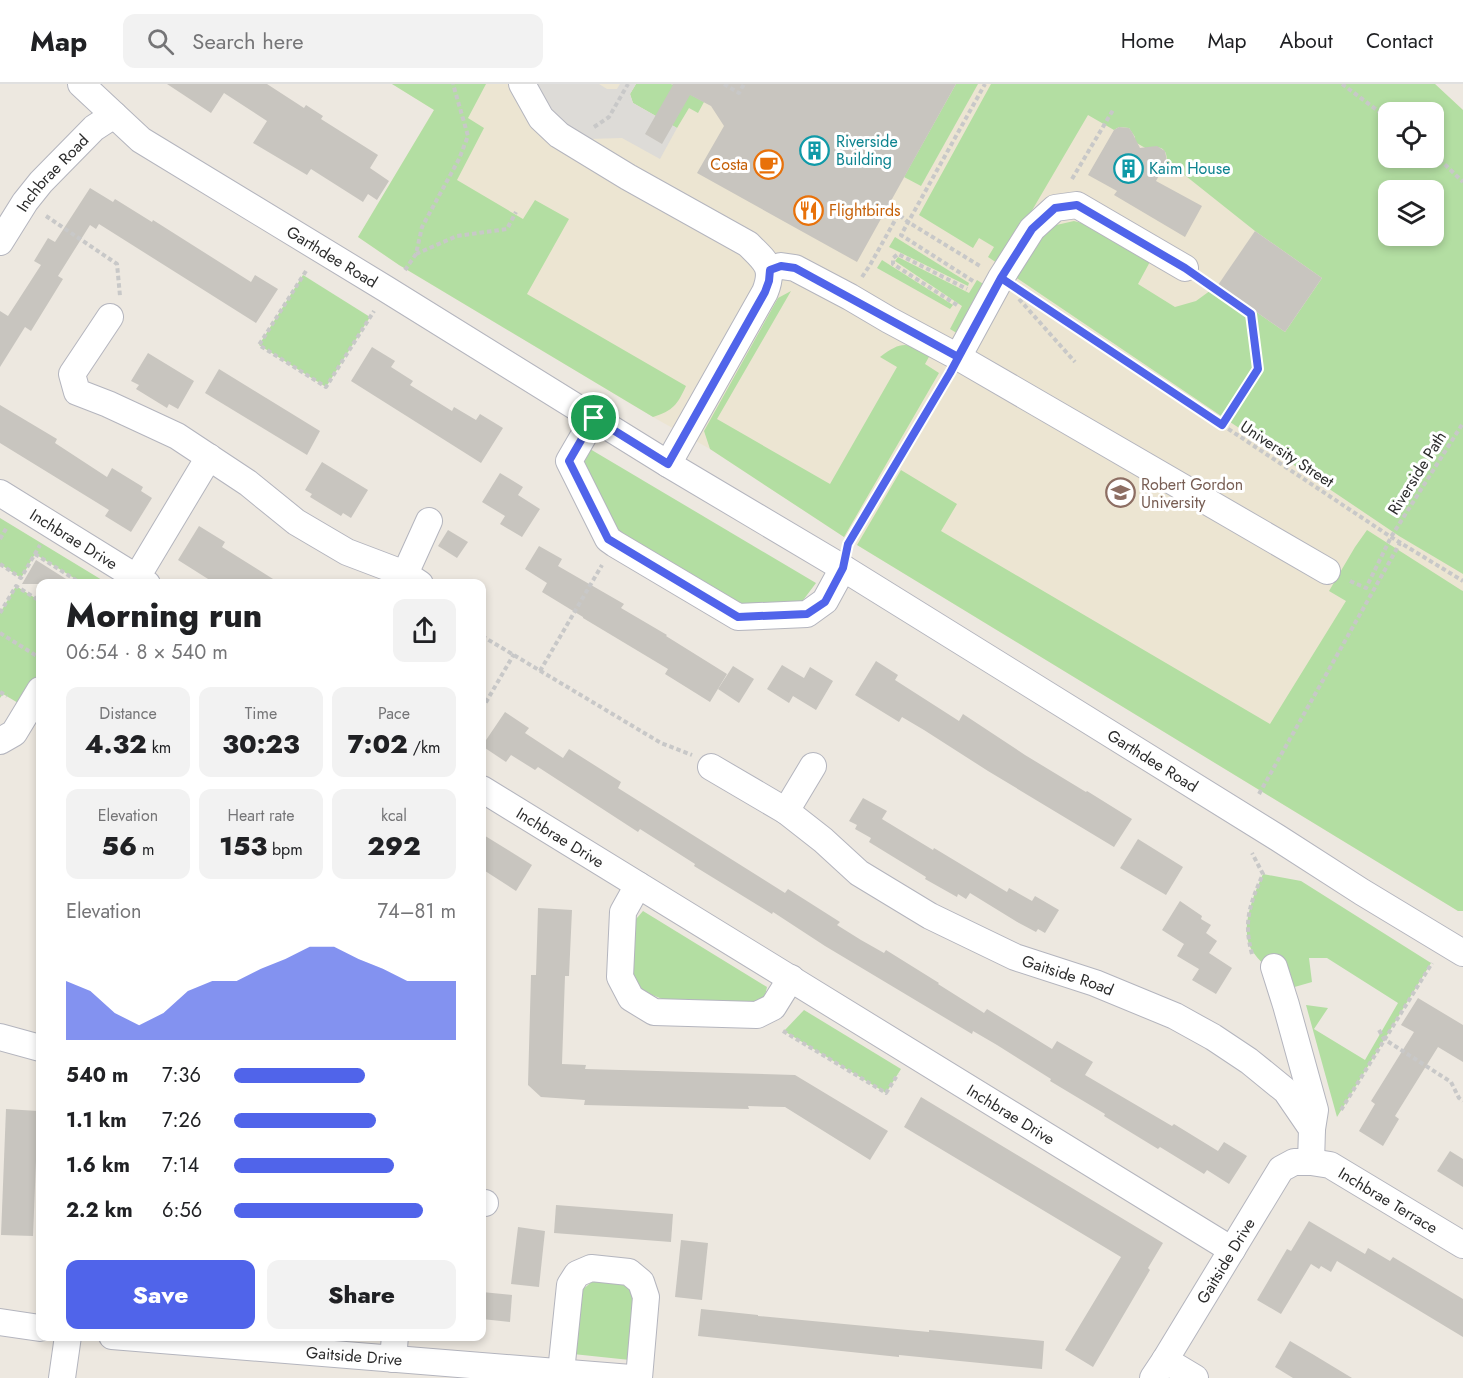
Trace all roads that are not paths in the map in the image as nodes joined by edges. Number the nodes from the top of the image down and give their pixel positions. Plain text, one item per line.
1 (81, 84) edge
2 (522, 84) edge
3 (114, 115) junction
4 (0, 242) edge
5 (1185, 268) road end
6 (770, 270) junction
7 (110, 317) road end
8 (958, 357) junction
9 (594, 418) junction
10 (209, 457) junction
11 (668, 464) junction
12 (0, 493) edge
13 (429, 521) dead end
14 (843, 568) junction
15 (1327, 571) dead end
16 (127, 578) edge
17 (412, 579) edge
18 (36, 697) edge
19 (0, 741) edge
20 (813, 766) dead end
21 (711, 768) road end
22 (486, 791) edge
23 (786, 811) junction
24 (638, 885) junction
25 (1457, 943) edge
26 (1264, 964) road end
27 (791, 978) junction
28 (0, 1037) edge
29 (36, 1047) edge
30 (1312, 1129) junction
31 (1311, 1162) junction
32 (1463, 1245) edge
33 (1232, 1250) junction
34 (0, 1322) edge
35 (36, 1327) edge
36 (67, 1341) edge
37 (230, 1341) edge
38 (394, 1348) edge
39 (1159, 1369) edge
40 (561, 1372) junction
41 (62, 1378) edge
42 (632, 1378) edge
43 (639, 1378) edge
44 (1195, 1378) edge

1 - 3 street, Garthdee Road
2 - 6 street
3 - 4 street, Inchbrae Road
3 - 9 street, Garthdee Road
5 - 8 street
6 - 8 street
6 - 11 street
7 - 10 street
8 - 15 street
9 - 11 street, Garthdee Road
9 - 14 street
10 - 16 street
10 - 17 street
11 - 14 street, Garthdee Road
12 - 16 street, Inchbrae Drive
13 - 17 street
14 - 25 street, Garthdee Road
18 - 19 street
20 - 23 street
21 - 23 street, Gaitside Road
22 - 24 street, Inchbrae Drive
23 - 30 street, Gaitside Road
24 - 27 street, Inchbrae Drive
24 - 27 street
26 - 30 street
27 - 33 street, Inchbrae Drive
28 - 29 street
30 - 31 street
31 - 32 street, Inchbrae Terrace
31 - 33 street, Gaitside Drive
33 - 39 street, Gaitside Drive
34 - 35 street
36 - 41 street
37 - 38 street, Gaitside Drive
38 - 40 street, Gaitside Drive
39 - 44 street
40 - 42 street, Gaitside Drive
40 - 43 street

